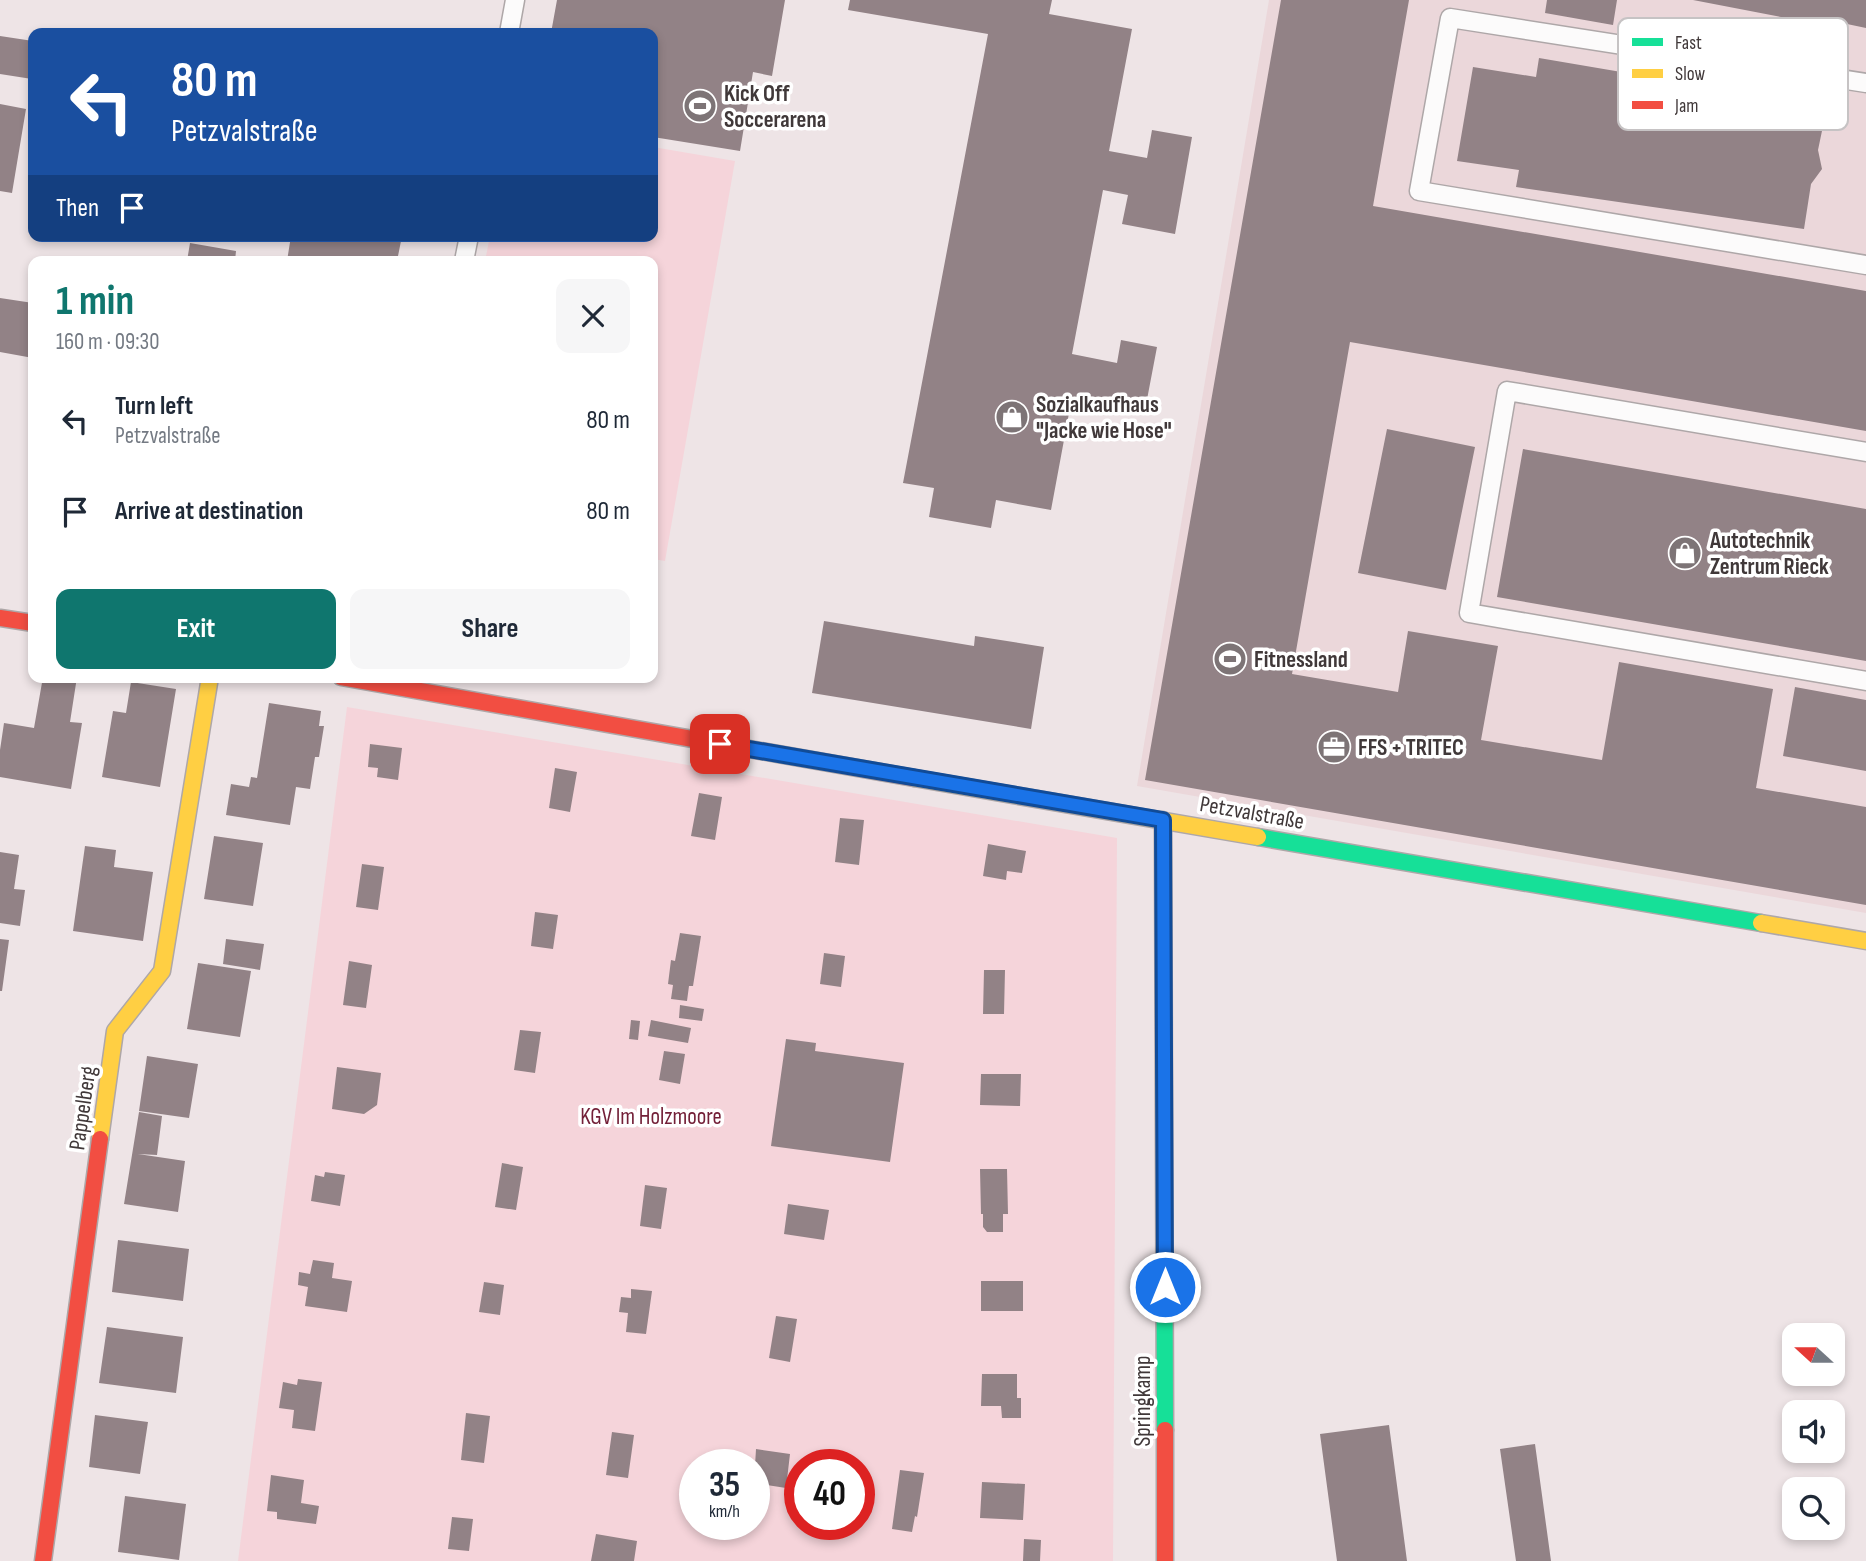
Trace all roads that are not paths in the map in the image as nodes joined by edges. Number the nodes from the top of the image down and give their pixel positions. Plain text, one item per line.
1 (515, 0) edge
2 (510, 28) edge
3 (1618, 44) edge
4 (1848, 80) edge
5 (1866, 83) edge
6 (1866, 265) edge
7 (1866, 452) edge
8 (0, 618) edge
9 (28, 622) edge
10 (1866, 681) edge
11 (209, 683) edge
12 (392, 683) edge
13 (1163, 820) junction
14 (1866, 941) edge
15 (43, 1561) edge
16 (1166, 1561) edge

1 - 2 lane
3 - 6 lane
4 - 5 lane
7 - 10 lane
8 - 9 street
11 - 15 street, Pappelberg
12 - 13 street, Petzvalstraße
13 - 14 street, Petzvalstraße
13 - 16 street, Springkamp

